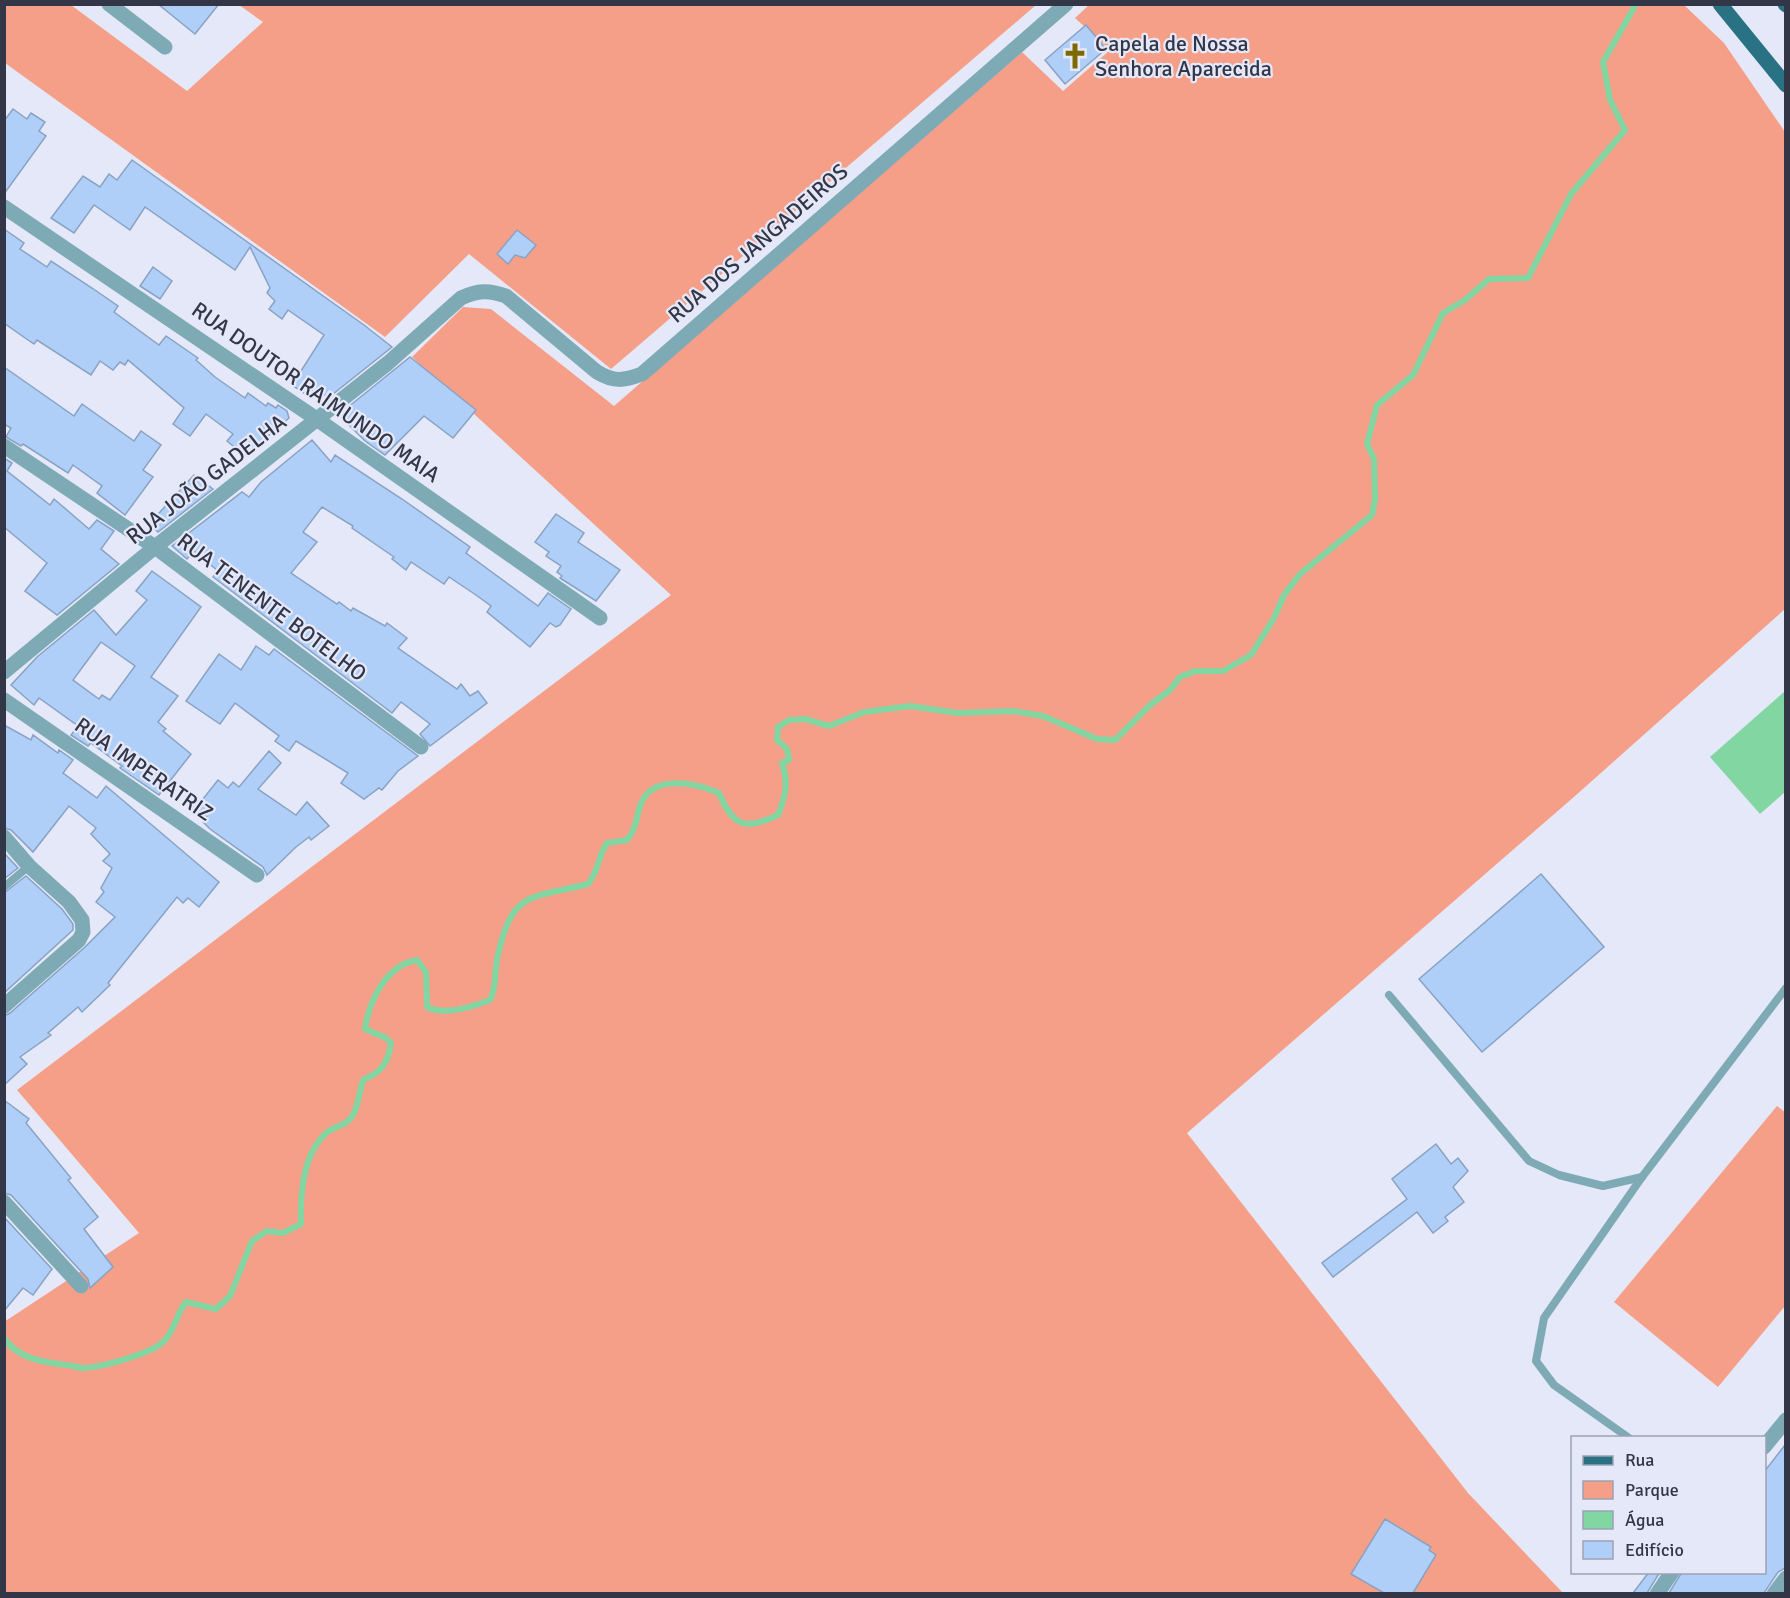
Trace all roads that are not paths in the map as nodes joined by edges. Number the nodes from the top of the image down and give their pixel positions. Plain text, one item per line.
1 (110, 4) edge
2 (1066, 4) edge
3 (1719, 4) edge
4 (165, 47) dead end
5 (1785, 85) edge
6 (4, 207) edge
7 (461, 298) joint
8 (318, 420) junction
9 (4, 446) edge
10 (155, 547) junction
11 (600, 618) dead end
12 (4, 672) edge
13 (4, 700) edge
14 (421, 747) dead end
15 (4, 837) edge
16 (29, 866) junction
17 (258, 875) dead end
18 (4, 886) edge
19 (1785, 989) edge
20 (1389, 995) dead end
21 (4, 1006) edge
22 (1642, 1177) junction
23 (4, 1202) edge
24 (81, 1286) dead end
25 (1785, 1420) edge
26 (1628, 1436) edge
27 (1766, 1445) edge
28 (1671, 1574) edge
29 (1785, 1578) edge
30 (1657, 1593) edge
31 (1774, 1593) edge

1 - 4 street
2 - 7 street, RUA DOS JANGADEIROS
3 - 5 main road
6 - 8 street, RUA DOUTOR RAIMUNDO MAIA
7 - 8 street, RUA JOÃO GADELHA
8 - 10 street, RUA JOÃO GADELHA
8 - 11 street, RUA DOUTOR RAIMUNDO MAIA
9 - 10 street, RUA TENENTE BOTELHO
10 - 12 street, RUA JOÃO GADELHA
10 - 14 street, RUA TENENTE BOTELHO
13 - 17 street, RUA IMPERATRIZ
15 - 16 street
16 - 18 lane
16 - 21 street
19 - 22 lane
20 - 22 lane
22 - 26 lane
23 - 24 street
25 - 27 street
28 - 30 street
29 - 31 street

